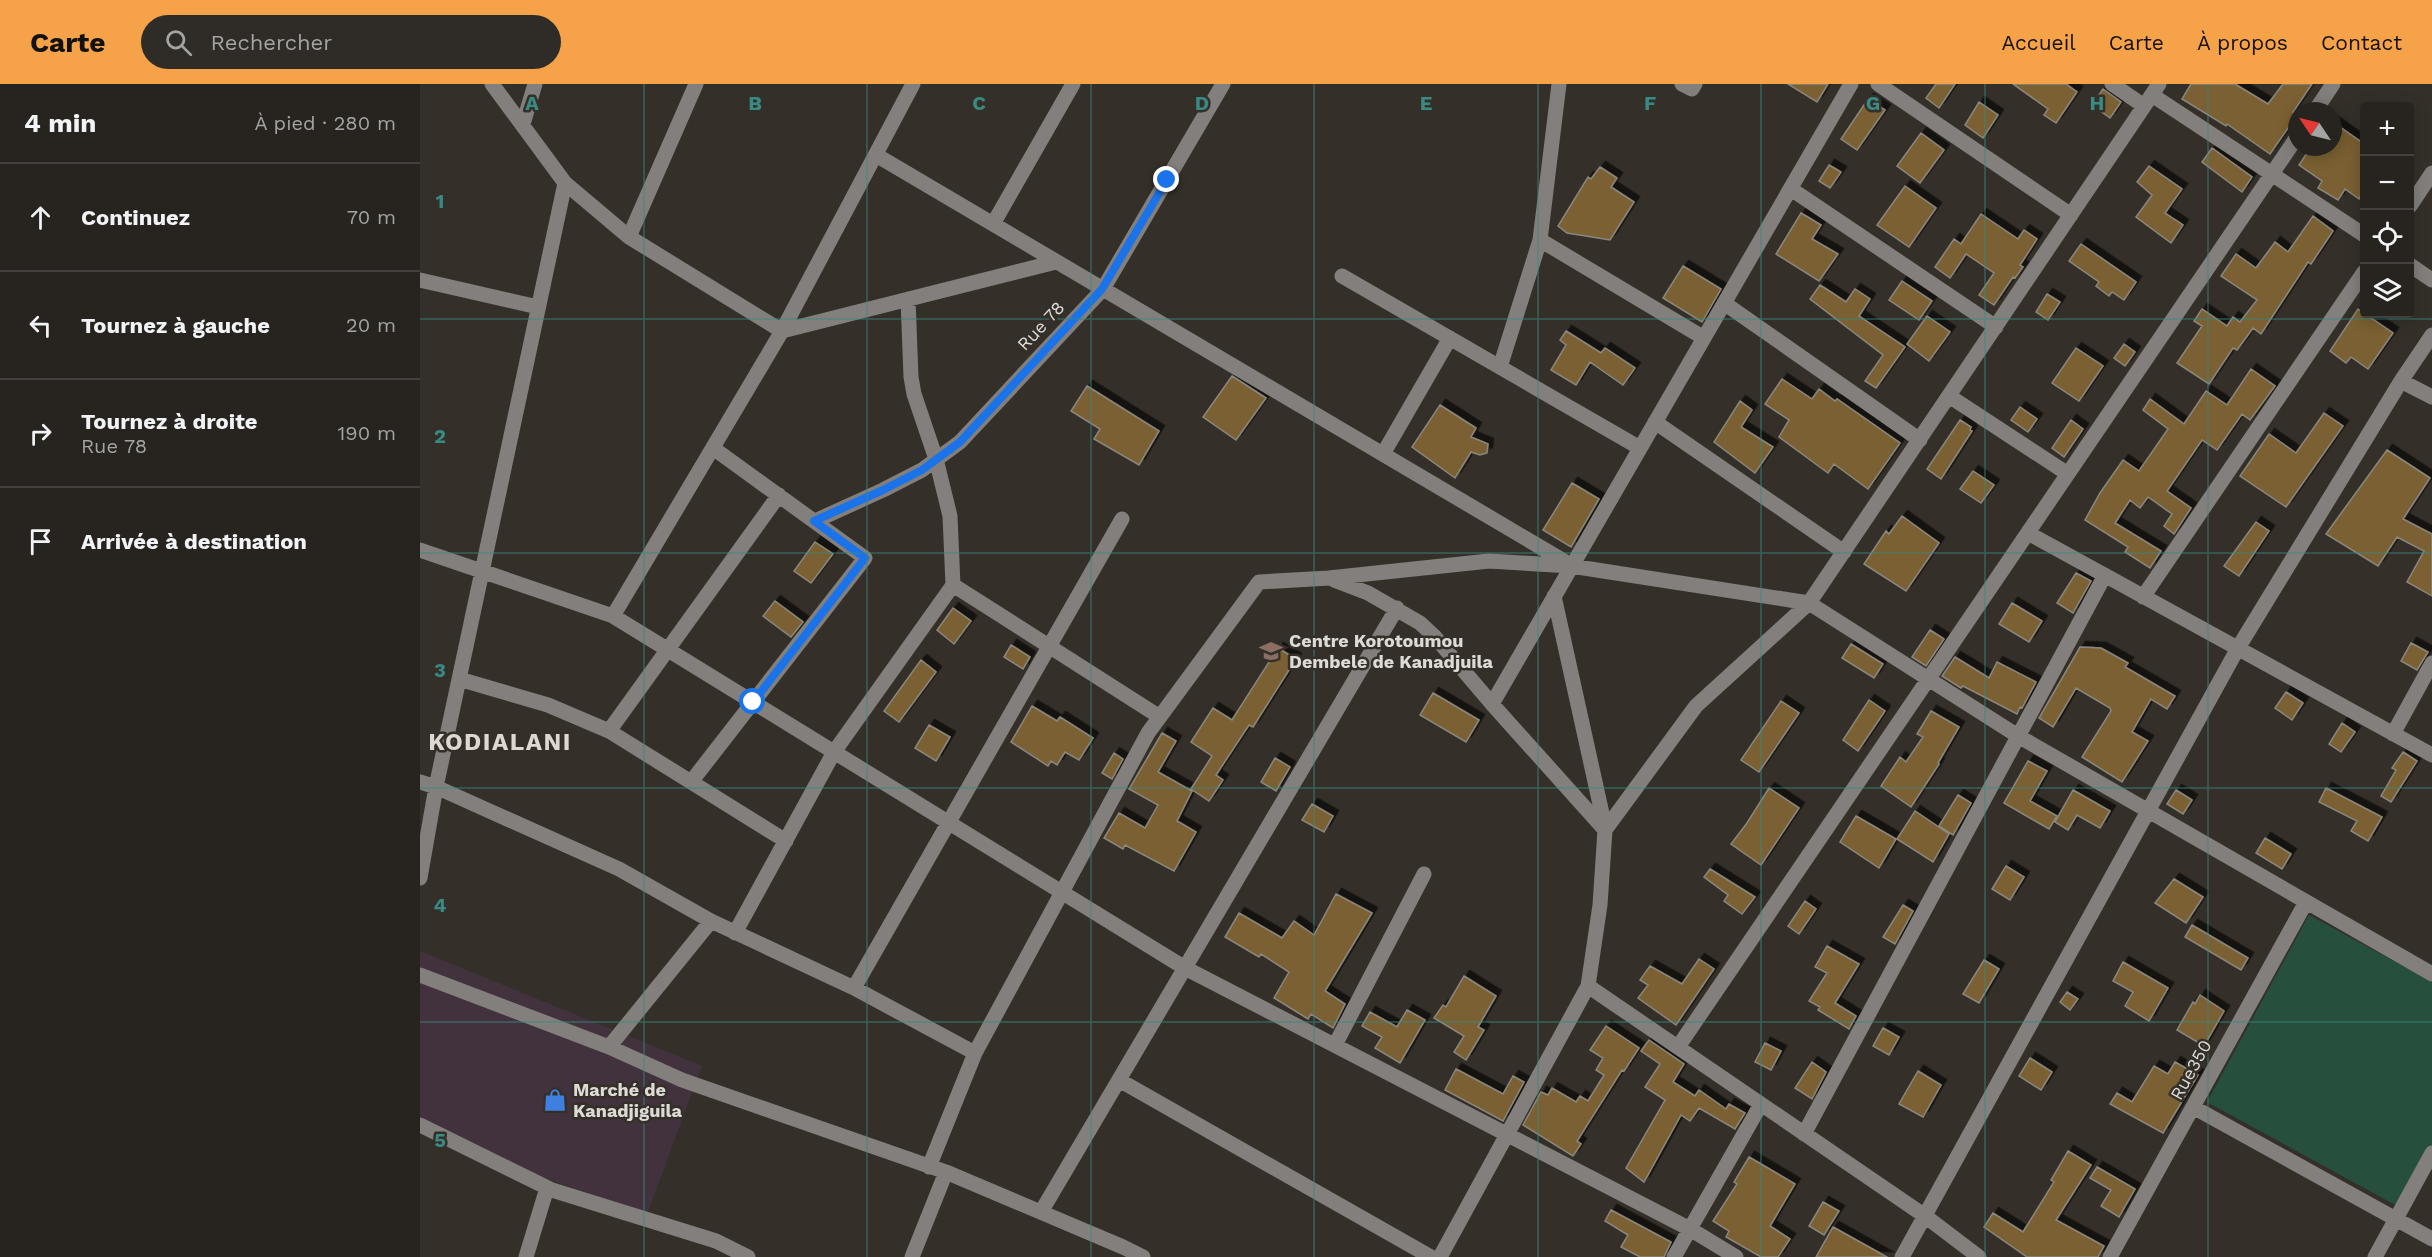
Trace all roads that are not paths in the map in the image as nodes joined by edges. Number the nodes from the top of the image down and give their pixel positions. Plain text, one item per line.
1 (492, 84) edge
2 (535, 84) edge
3 (696, 84) edge
4 (913, 84) edge
5 (1073, 84) edge
6 (1223, 84) edge
7 (1559, 84) edge
8 (1682, 84) edge
9 (1695, 84) edge
10 (1851, 84) edge
11 (1878, 84) edge
12 (2112, 84) edge
13 (2333, 84) edge
14 (2152, 95) edge
15 (2321, 102) edge
16 (523, 124) junction
17 (2288, 150) edge
18 (876, 155) junction
19 (2432, 173) edge
20 (2272, 174) junction
21 (565, 183) junction
22 (1791, 189) junction
23 (2414, 199) edge
24 (2071, 215) junction
25 (993, 224) junction
26 (2360, 232) edge
27 (629, 237) junction
28 (1540, 240) junction
29 (1056, 262) junction
30 (2414, 268) edge
31 (1342, 276) dead end
32 (2360, 278) edge
33 (420, 280) edge
34 (2432, 280) edge
35 (1102, 289) junction
36 (908, 300) junction
37 (1724, 303) junction
38 (538, 307) junction
39 (1995, 327) junction
40 (782, 331) junction
41 (2432, 335) edge
42 (1450, 338) junction
43 (1704, 338) junction
44 (1500, 367) junction
45 (2401, 381) junction
46 (1949, 396) junction
47 (2432, 398) edge
48 (1655, 422) junction
49 (1920, 440) junction
50 (713, 448) junction
51 (1640, 448) junction
52 (1383, 454) junction
53 (936, 459) junction
54 (2068, 474) junction
55 (779, 495) junction
56 (1122, 519) dead end
57 (814, 521) junction
58 (2028, 533) junction
59 (420, 550) edge
60 (1844, 552) junction
61 (1572, 566) junction
62 (482, 571) junction
63 (2105, 575) junction
64 (1329, 578) junction
65 (953, 585) junction
66 (1554, 596) junction
67 (2143, 597) junction
68 (1809, 603) junction
69 (1397, 608) junction
70 (613, 616) junction
71 (1049, 646) junction
72 (2238, 648) junction
73 (667, 650) junction
74 (2432, 663) edge
75 (459, 679) junction
76 (1928, 679) junction
77 (753, 702) junction
78 (1492, 704) junction
79 (1160, 717) junction
80 (609, 731) junction
81 (2393, 734) junction
82 (2018, 736) junction
83 (834, 752) junction
84 (2432, 755) edge
85 (420, 782) edge
86 (691, 782) junction
87 (436, 787) junction
88 (2148, 811) junction
89 (948, 823) junction
90 (1605, 830) junction
91 (786, 840) junction
92 (1424, 874) dead end
93 (420, 878) edge
94 (1062, 892) junction
95 (2306, 902) junction
96 (711, 921) junction
97 (735, 933) junction
98 (1185, 968) junction
99 (2432, 974) edge
100 (420, 975) edge
101 (1588, 986) junction
102 (854, 988) junction
103 (1335, 1045) junction
104 (609, 1047) junction
105 (1678, 1047) junction
106 (975, 1053) junction
107 (1119, 1080) junction
108 (1761, 1104) junction
109 (2193, 1107) junction
110 (420, 1125) edge
111 (1507, 1134) junction
112 (1804, 1134) junction
113 (2432, 1153) edge
114 (929, 1167) junction
115 (946, 1172) junction
116 (547, 1188) junction
117 (1041, 1212) junction
118 (1925, 1216) junction
119 (2396, 1219) junction
120 (1690, 1229) junction
121 (2432, 1239) edge
122 (1121, 1252) edge
123 (526, 1257) edge
124 (748, 1257) edge
125 (912, 1257) edge
126 (1143, 1257) edge
127 (1431, 1257) edge
128 (1440, 1257) edge
129 (1674, 1257) edge
130 (1736, 1257) edge
131 (1902, 1257) edge
132 (1979, 1257) edge
133 (2110, 1257) edge
134 (2375, 1257) edge

1 - 16 street
2 - 16 street
3 - 27 street
4 - 18 street
5 - 25 street
6 - 35 street, Rue 78
7 - 28 street
8 - 9 street
10 - 22 street
11 - 24 street
12 - 14 street
13 - 15 street
14 - 20 street
14 - 24 street
16 - 21 street
17 - 20 street
18 - 25 street
18 - 40 street
19 - 23 street
20 - 26 street
20 - 54 street
21 - 27 street
21 - 38 street
22 - 37 street
22 - 39 street
24 - 39 street
25 - 29 street
27 - 40 street
28 - 43 street
28 - 44 street
29 - 35 street
29 - 36 street
30 - 34 street
31 - 42 street
32 - 67 street
33 - 38 street
35 - 52 street
35 - 53 street, Rue 78
36 - 40 street
36 - 53 street
37 - 43 street
37 - 49 street
38 - 62 street
39 - 46 street
40 - 50 street
41 - 45 street
42 - 44 street
42 - 52 street
43 - 48 street
44 - 51 street
45 - 47 street
45 - 72 street
46 - 49 street
46 - 54 street
48 - 51 street
48 - 60 street
49 - 60 street
50 - 55 street
50 - 70 street
51 - 61 street
52 - 61 street
53 - 57 street, Rue 78
53 - 65 street
54 - 58 street
55 - 57 street
55 - 73 street
56 - 71 street
57 - 77 street
58 - 63 street
58 - 76 street
59 - 62 street
60 - 68 street
61 - 64 street
61 - 66 street
61 - 68 street
62 - 70 street
62 - 75 street
63 - 67 street
63 - 82 street
64 - 69 street
64 - 79 street
65 - 71 street
65 - 83 street
66 - 78 street
66 - 90 street
67 - 72 street
68 - 76 street
68 - 90 street
69 - 78 street
69 - 98 street
70 - 73 street
71 - 79 street
71 - 89 street
72 - 81 street
72 - 88 street
73 - 77 street
73 - 80 street
74 - 81 street
75 - 80 street
75 - 87 street
76 - 82 street
76 - 105 street
77 - 83 street
77 - 86 street
78 - 90 street
79 - 94 street
80 - 86 street
81 - 84 street
82 - 88 street
82 - 112 street
83 - 89 street
83 - 91 street
85 - 87 street
86 - 91 street
87 - 93 street
87 - 96 street
88 - 95 street
88 - 118 street
89 - 94 street
89 - 102 street
90 - 101 street
91 - 97 street
92 - 103 street
94 - 98 street
94 - 106 street
95 - 99 street
95 - 109 street, Rue350
96 - 97 street
96 - 104 street
97 - 102 street
98 - 103 street
98 - 107 street
100 - 104 street
101 - 105 street
101 - 111 street
102 - 106 street
103 - 111 street
104 - 114 street
105 - 108 street
106 - 114 street
107 - 117 street
107 - 127 street
108 - 112 street
108 - 120 street
109 - 119 street
109 - 133 street, Rue350
110 - 116 street
111 - 120 street
111 - 128 street
112 - 118 street
113 - 119 street
114 - 115 street
115 - 117 street
115 - 125 street
116 - 123 street
116 - 124 street
117 - 122 street
118 - 131 street
118 - 132 street
119 - 121 street
119 - 134 street
120 - 129 street
120 - 130 street
122 - 126 street

